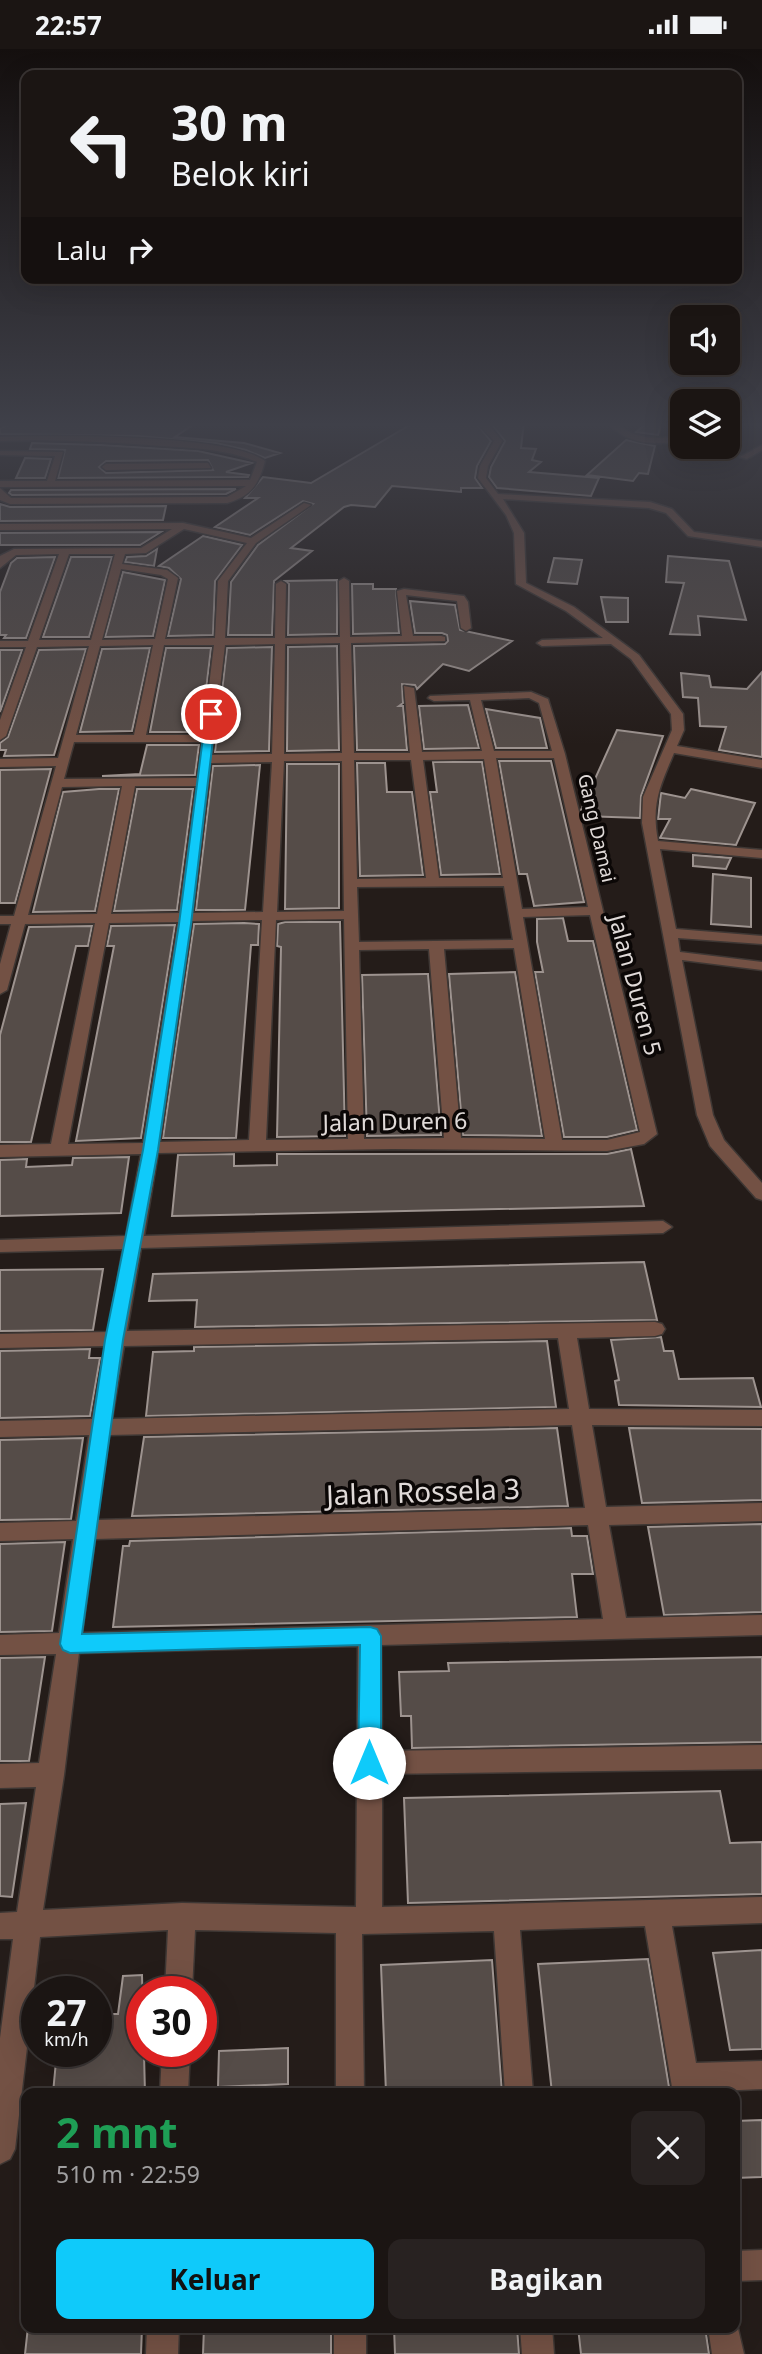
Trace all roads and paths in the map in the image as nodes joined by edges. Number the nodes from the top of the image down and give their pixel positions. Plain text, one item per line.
1 (177, 530) edge
2 (200, 530) edge
3 (270, 530) edge
4 (517, 530) edge
5 (687, 530) edge
6 (253, 541) junction
7 (762, 544) edge
8 (65, 551) junction
9 (121, 551) junction
10 (0, 565) edge
11 (117, 566) junction
12 (344, 581) dead end
13 (281, 584) dead end
14 (466, 628) dead end
15 (441, 639) dead end
16 (345, 640) junction
17 (408, 640) junction
18 (614, 641) junction
19 (220, 642) junction
20 (282, 642) junction
21 (95, 643) junction
22 (157, 643) junction
23 (542, 643) dead end
24 (0, 644) edge
25 (32, 644) junction
26 (408, 688) dead end
27 (475, 697) junction
28 (434, 698) dead end
29 (0, 736) edge
30 (139, 738) junction
31 (208, 738) junction
32 (69, 739) junction
33 (671, 749) junction
34 (559, 754) junction
35 (489, 755) junction
36 (416, 756) junction
37 (348, 757) junction
38 (278, 758) junction
39 (205, 759) junction
40 (61, 762) junction
41 (0, 763) edge
42 (762, 764) edge
43 (202, 782) junction
44 (57, 783) junction
45 (129, 783) junction
46 (650, 844) junction
47 (762, 854) edge
48 (433, 882) junction
49 (511, 882) junction
50 (350, 883) junction
51 (597, 911) junction
52 (516, 912) junction
53 (352, 915) junction
54 (270, 916) junction
55 (186, 917) junction
56 (104, 918) junction
57 (20, 919) junction
58 (0, 920) edge
59 (669, 933) junction
60 (762, 940) edge
61 (521, 944) junction
62 (436, 945) junction
63 (351, 946) junction
64 (673, 955) junction
65 (762, 966) edge
66 (0, 990) edge
67 (640, 1140) joint
68 (453, 1143) junction
69 (554, 1144) junction
70 (356, 1145) junction
71 (257, 1146) junction
72 (58, 1150) junction
73 (150, 1150) junction
74 (0, 1151) edge
75 (762, 1194) edge
76 (663, 1227) dead end
77 (131, 1244) junction
78 (0, 1246) edge
79 (655, 1329) dead end
80 (566, 1331) junction
81 (114, 1340) junction
82 (0, 1341) edge
83 (582, 1417) junction
84 (762, 1418) edge
85 (100, 1428) junction
86 (0, 1429) edge
87 (762, 1512) edge
88 (599, 1516) junction
89 (0, 1532) edge
90 (85, 1532) junction
91 (762, 1625) edge
92 (616, 1627) junction
93 (370, 1636) junction
94 (70, 1644) junction
95 (0, 1645) edge
96 (762, 1757) edge
97 (369, 1763) junction
98 (52, 1775) junction
99 (0, 1776) edge
100 (762, 1910) edge
101 (656, 1911) junction
102 (506, 1915) junction
103 (182, 1916) junction
104 (359, 1920) junction
105 (28, 1925) junction
106 (0, 1926) edge
107 (180, 1976) edge
108 (175, 2067) edge
109 (762, 2075) edge
110 (686, 2085) edge
111 (174, 2088) edge
112 (350, 2088) edge
113 (519, 2088) edge
114 (3, 2104) edge
115 (0, 2149) edge
116 (762, 2265) edge
117 (740, 2266) edge
118 (163, 2333) edge
119 (350, 2333) edge
120 (536, 2333) edge
121 (725, 2333) edge
122 (162, 2354) edge
123 (350, 2354) edge
124 (538, 2354) edge
125 (728, 2354) edge

1 - 9 street
2 - 6 street
3 - 6 street
4 - 18 street
5 - 7 street
6 - 19 street
8 - 9 street
8 - 10 street
8 - 25 street
9 - 11 street
11 - 21 street
11 - 22 street
12 - 16 street
13 - 20 street
14 - 17 street
15 - 17 street
16 - 17 street
16 - 20 street
16 - 37 street
18 - 23 street
18 - 33 street
19 - 20 street
19 - 22 street
19 - 31 street
20 - 38 street
21 - 22 street
21 - 25 street
21 - 32 street
22 - 30 street
24 - 25 street
25 - 29 street
26 - 36 street
27 - 28 street
27 - 34 street, Gang Damai
27 - 35 street
30 - 31 street
30 - 32 street
31 - 39 street
32 - 40 street
33 - 42 street
33 - 46 street
34 - 35 street
34 - 51 street, Gang Damai
35 - 36 street
35 - 49 street
36 - 37 street
36 - 48 street
37 - 38 street
37 - 50 street
38 - 39 street
38 - 54 street
39 - 43 street
40 - 41 street
40 - 44 street
43 - 45 street
43 - 55 street
44 - 45 street
44 - 57 street
45 - 56 street
46 - 47 street
46 - 59 street
48 - 49 street
48 - 50 street
49 - 52 street
50 - 53 street
51 - 52 street, Jalan Duren 5
51 - 67 street, Jalan Duren 5
52 - 61 street
53 - 54 street
53 - 63 street
54 - 55 street
54 - 71 street
55 - 56 street
55 - 73 street
56 - 57 street
56 - 72 street
57 - 58 street
57 - 66 street
59 - 60 street
59 - 64 street
61 - 62 street
61 - 69 street
62 - 63 street
62 - 68 street
63 - 70 street
64 - 65 street
64 - 75 street
67 - 69 street, Jalan Duren 6
68 - 69 street, Jalan Duren 6
68 - 70 street, Jalan Duren 6
70 - 71 street, Jalan Duren 6
71 - 73 street, Jalan Duren 6
72 - 73 street, Jalan Duren 6
72 - 74 street, Jalan Duren 6
73 - 77 street
76 - 77 street
77 - 78 street
77 - 81 street
79 - 80 street
80 - 81 street
80 - 83 street
81 - 82 street
81 - 85 street
83 - 84 street
83 - 85 street
83 - 88 street
85 - 86 street
85 - 90 street
87 - 88 street, Jalan Rossela 3
88 - 90 street, Jalan Rossela 3
88 - 92 street
89 - 90 street, Jalan Rossela 3
90 - 94 street
91 - 92 street
92 - 93 street
93 - 94 street
93 - 97 street
94 - 95 street
94 - 98 street
96 - 97 street
97 - 104 street
98 - 99 street
98 - 105 street
100 - 101 street
101 - 102 street
101 - 110 street
102 - 104 street
102 - 113 street
103 - 104 street
103 - 105 street
103 - 107 street
104 - 112 street
105 - 106 street
105 - 114 street
108 - 111 street
109 - 110 street
114 - 115 street
116 - 117 street
118 - 122 street
119 - 123 street
120 - 124 street
121 - 125 street

